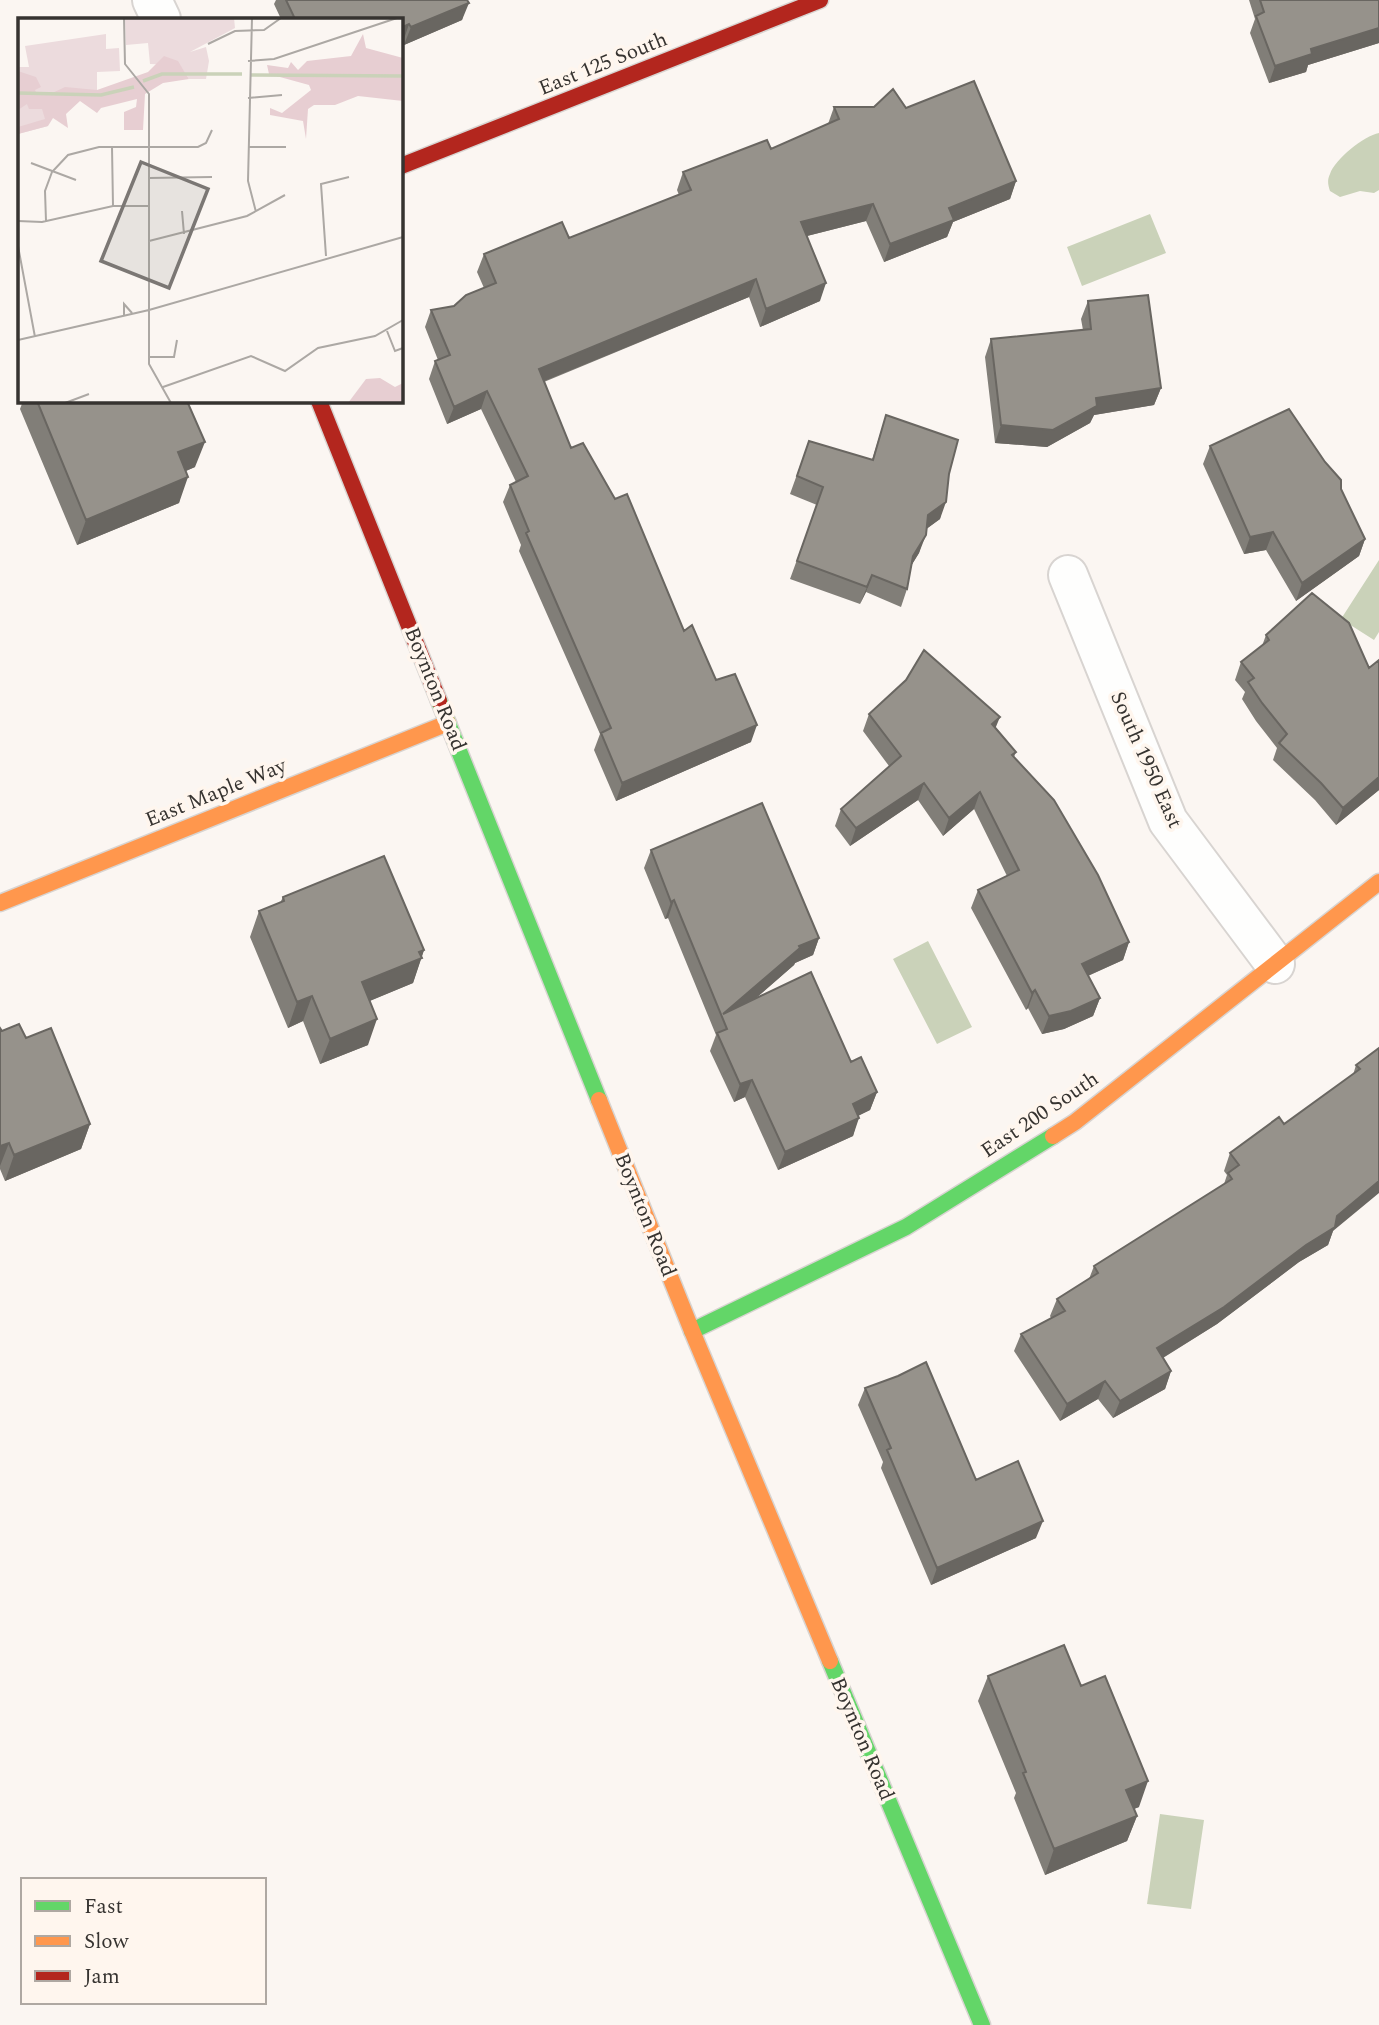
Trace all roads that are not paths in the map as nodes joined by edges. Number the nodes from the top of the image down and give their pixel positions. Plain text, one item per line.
1 (152, 0) edge
2 (820, 0) edge
3 (161, 18) edge
4 (402, 166) edge
5 (319, 402) edge
6 (1068, 575) dead end
7 (448, 723) junction
8 (1379, 882) edge
9 (0, 903) edge
10 (1275, 964) junction
11 (692, 1331) junction
12 (982, 2025) edge

1 - 3 street
2 - 4 street, East 125 South
5 - 7 street, Boynton Road
6 - 10 street, South 1950 East
7 - 9 street, East Maple Way
7 - 11 street, Boynton Road
8 - 10 street, East 200 South
10 - 11 street, East 200 South
11 - 12 street, Boynton Road

